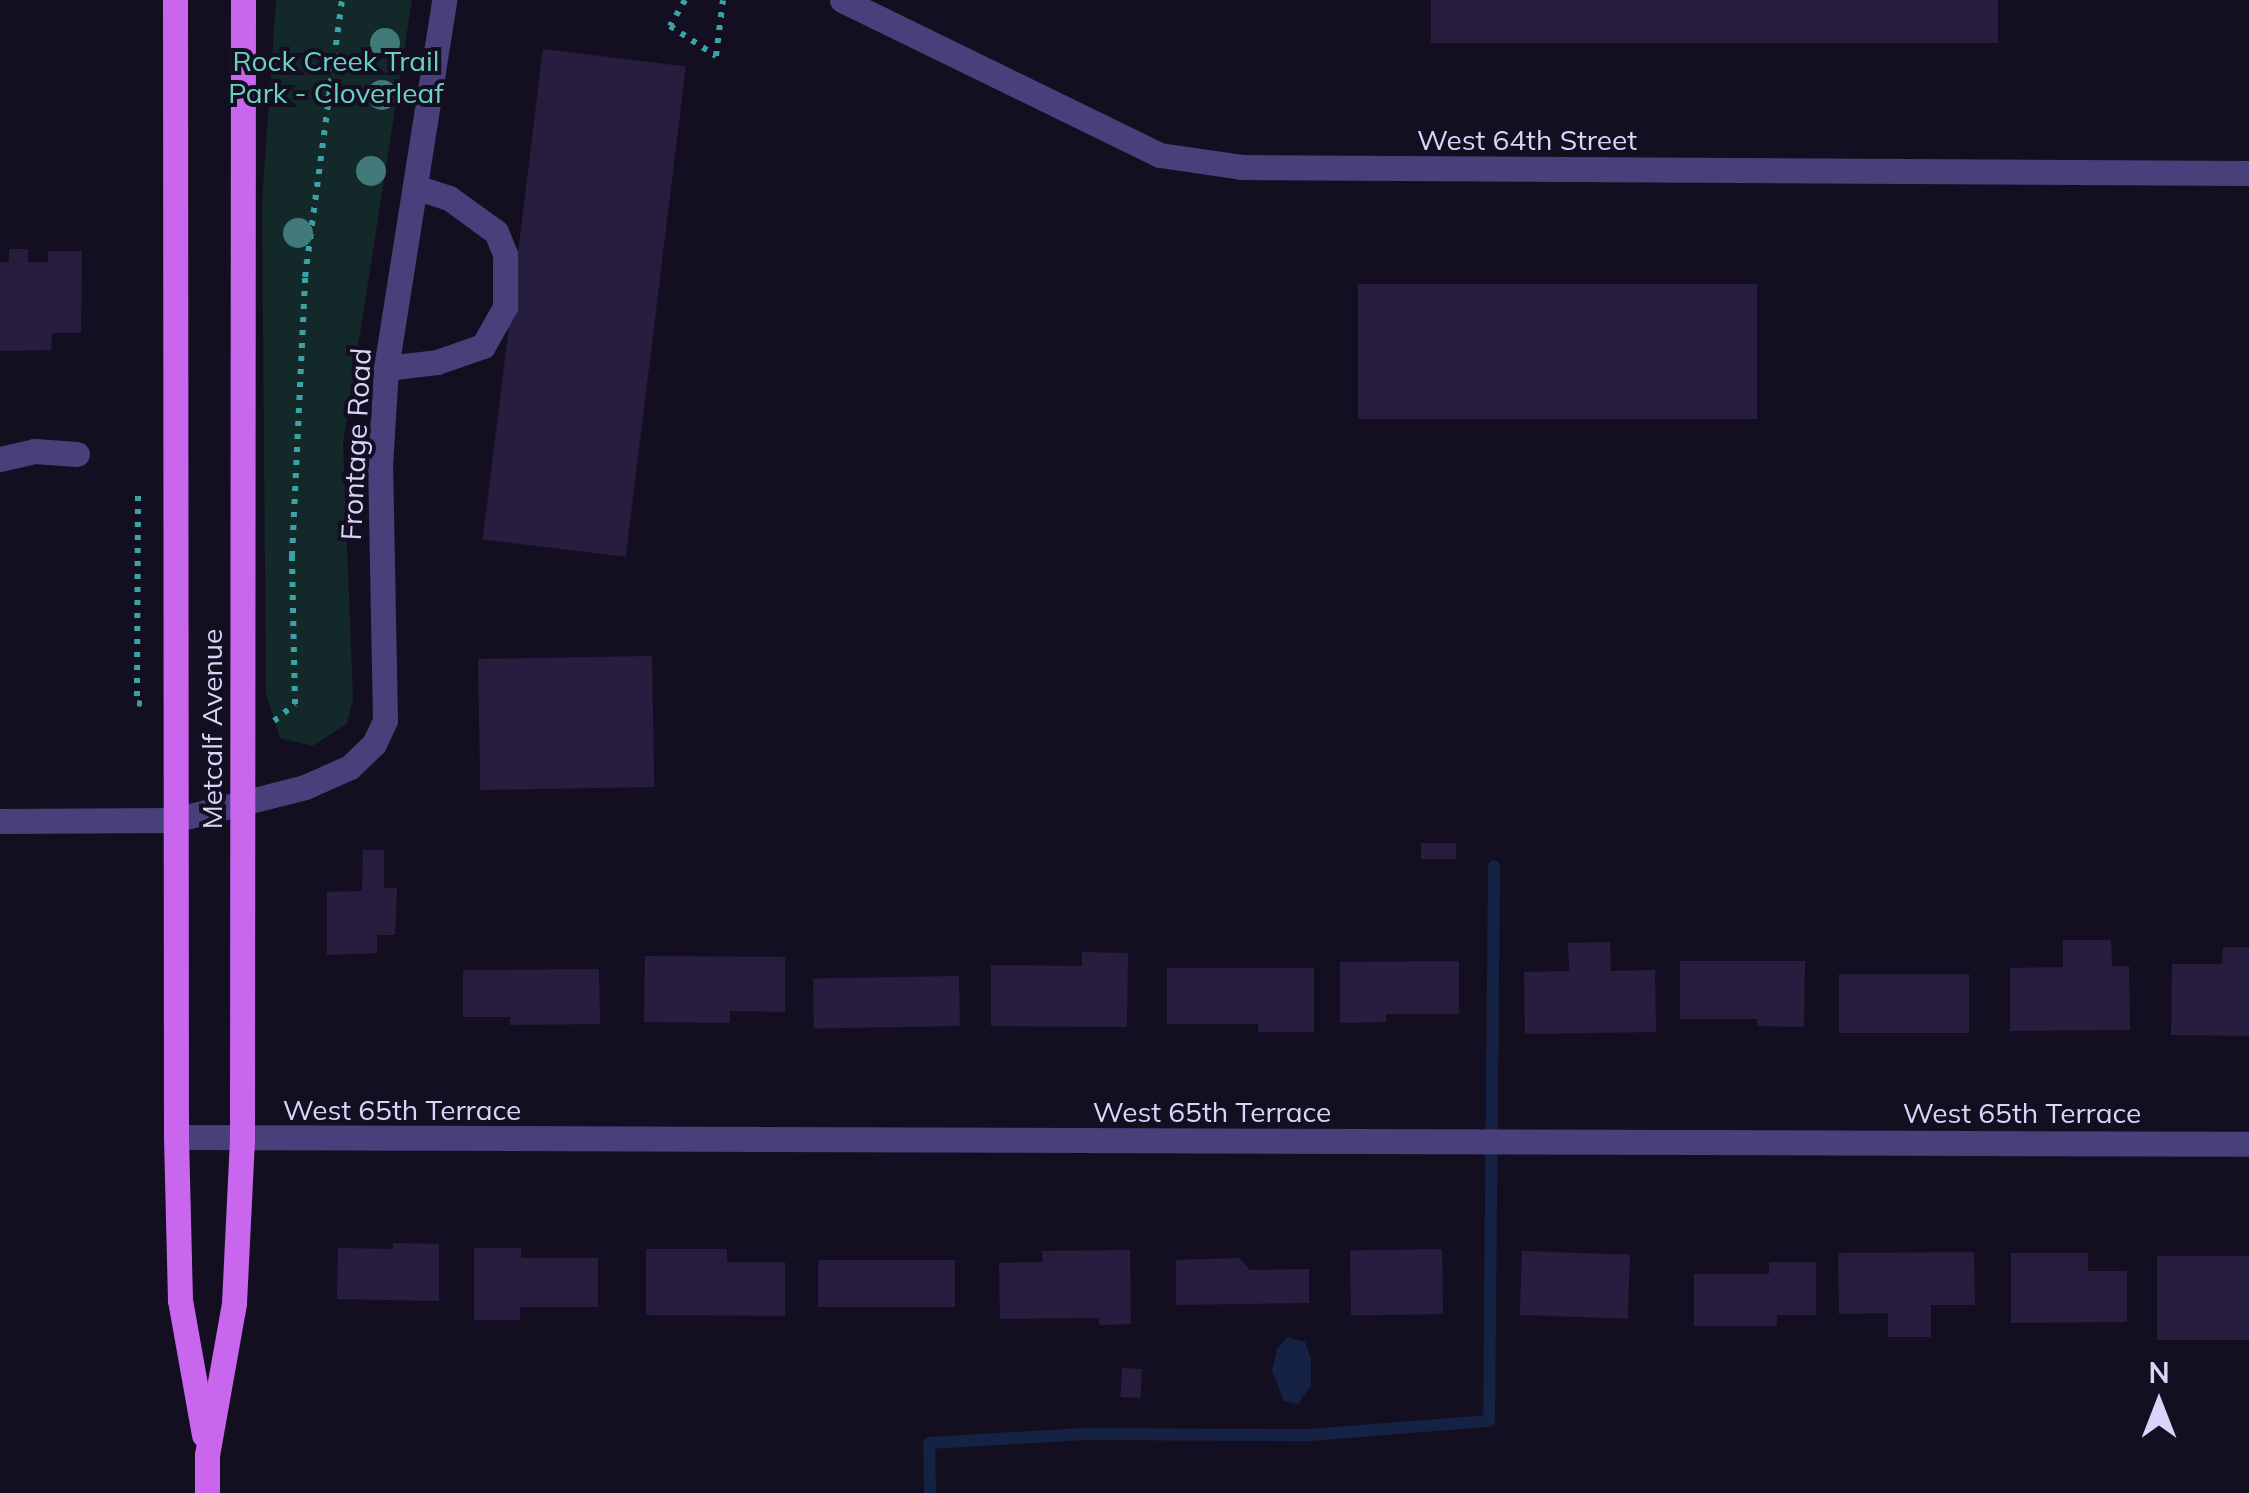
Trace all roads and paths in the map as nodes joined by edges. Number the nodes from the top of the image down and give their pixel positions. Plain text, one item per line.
1 (176, 0) edge
2 (243, 0) edge
3 (444, 0) edge
4 (686, 0) edge
5 (723, 0) edge
6 (842, 0) edge
7 (2249, 173) edge
8 (416, 186) junction
9 (386, 368) junction
10 (77, 454) dead end
11 (0, 459) edge
12 (242, 802) junction
13 (174, 820) junction
14 (0, 821) edge
15 (176, 1137) junction
16 (242, 1140) junction
17 (2249, 1144) edge
18 (207, 1455) junction
19 (207, 1493) edge

1 - 13 main road, Metcalf Avenue
2 - 12 main road, Metcalf Avenue
3 - 8 street, Frontage Road
4 - 5 path
6 - 7 street, West 64th Street
8 - 9 street, Frontage Road
8 - 9 street
9 - 12 street, Frontage Road
10 - 11 street
12 - 13 street, Frontage Road
12 - 16 main road, Metcalf Avenue
13 - 14 street, Frontage Road
13 - 15 main road, Metcalf Avenue
15 - 16 street, West 65th Terrace
15 - 18 main road, Metcalf Avenue
16 - 17 street, West 65th Terrace
16 - 18 main road, Metcalf Avenue
18 - 19 main road, Metcalf Avenue

